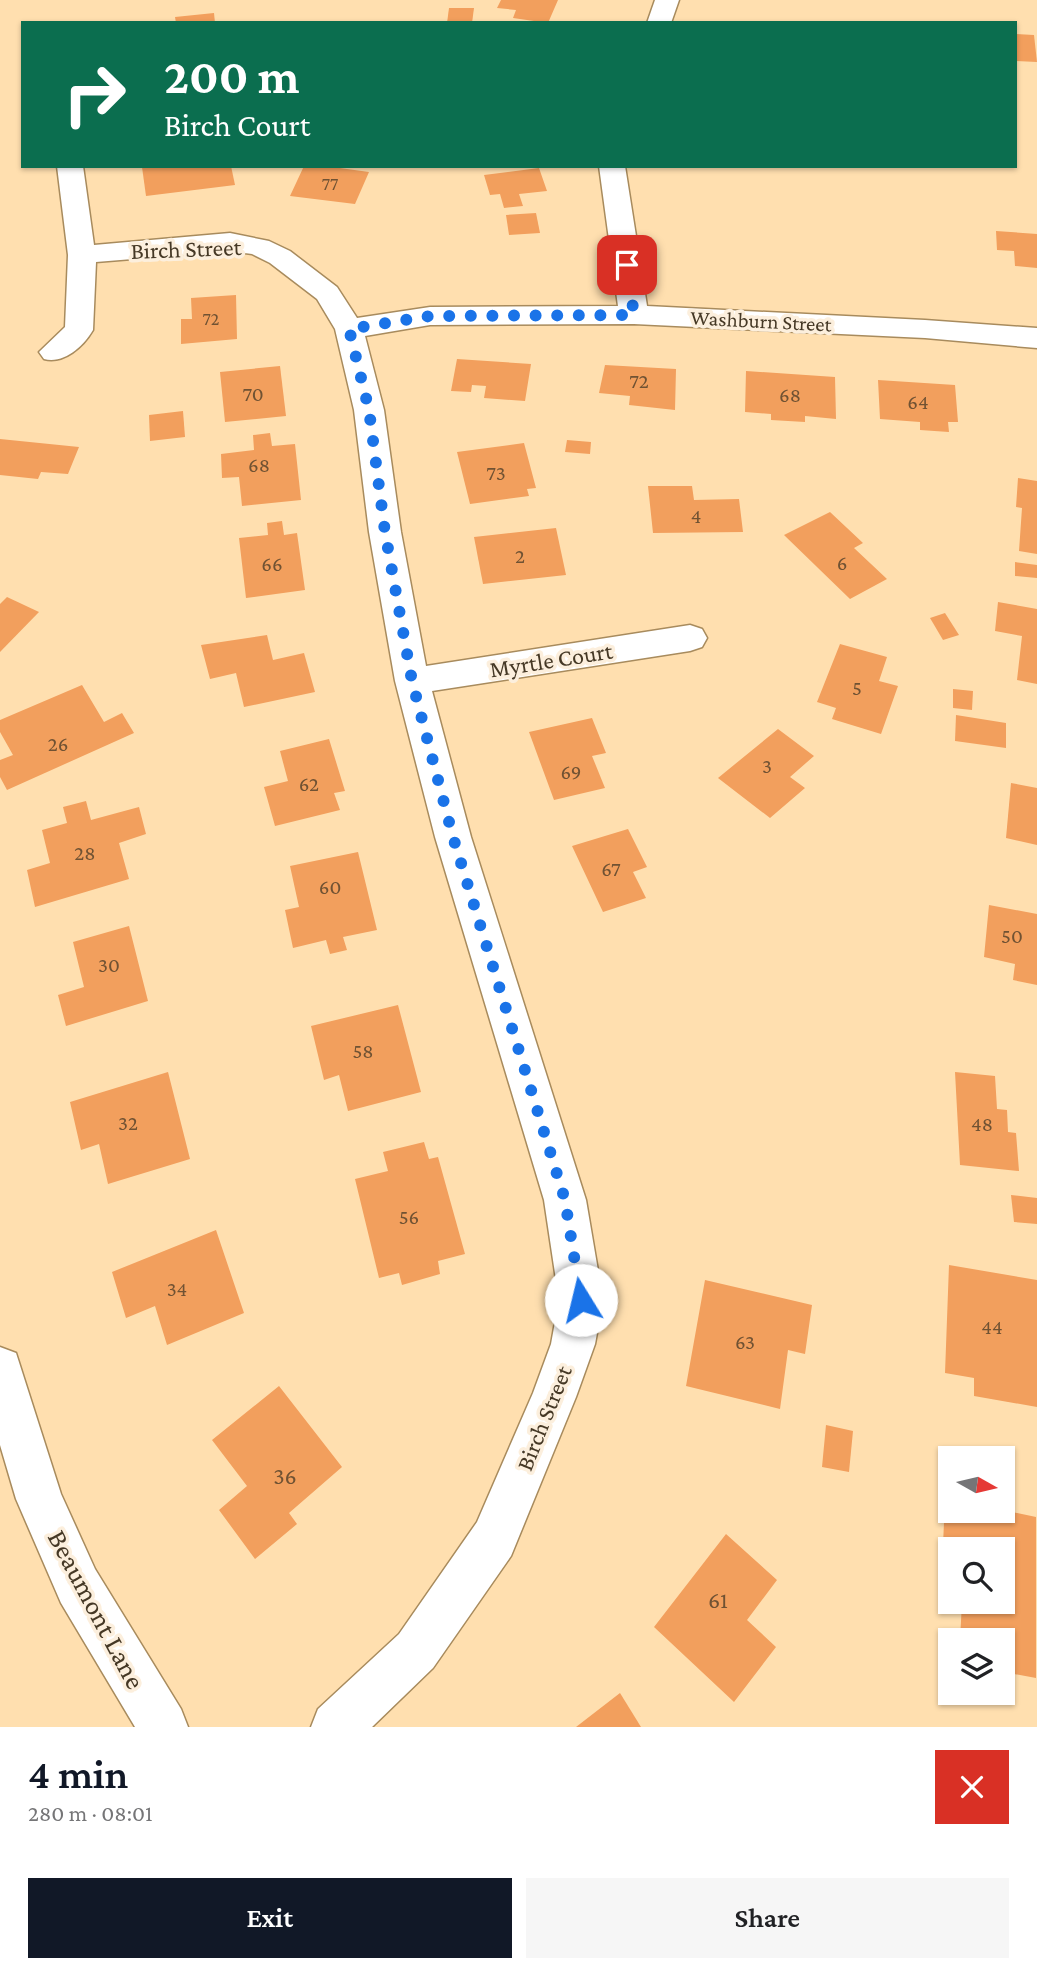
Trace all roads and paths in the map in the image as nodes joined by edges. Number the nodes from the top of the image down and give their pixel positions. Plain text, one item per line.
1 (667, 0) edge
2 (660, 21) edge
3 (70, 168) edge
4 (612, 168) edge
5 (82, 255) junction
6 (634, 315) junction
7 (349, 329) junction
8 (1037, 338) edge
9 (54, 352) dead end
10 (691, 638) dead end
11 (412, 681) junction
12 (0, 1369) edge
13 (163, 1727) edge
14 (336, 1727) edge

1 - 2 street
3 - 5 street
4 - 6 street
5 - 7 street, Birch Street
5 - 9 street
6 - 7 street, Washburn Street
6 - 8 street, Washburn Street
7 - 11 street, Birch Street
10 - 11 street, Myrtle Court
11 - 14 street, Birch Street
12 - 13 street, Beaumont Lane

